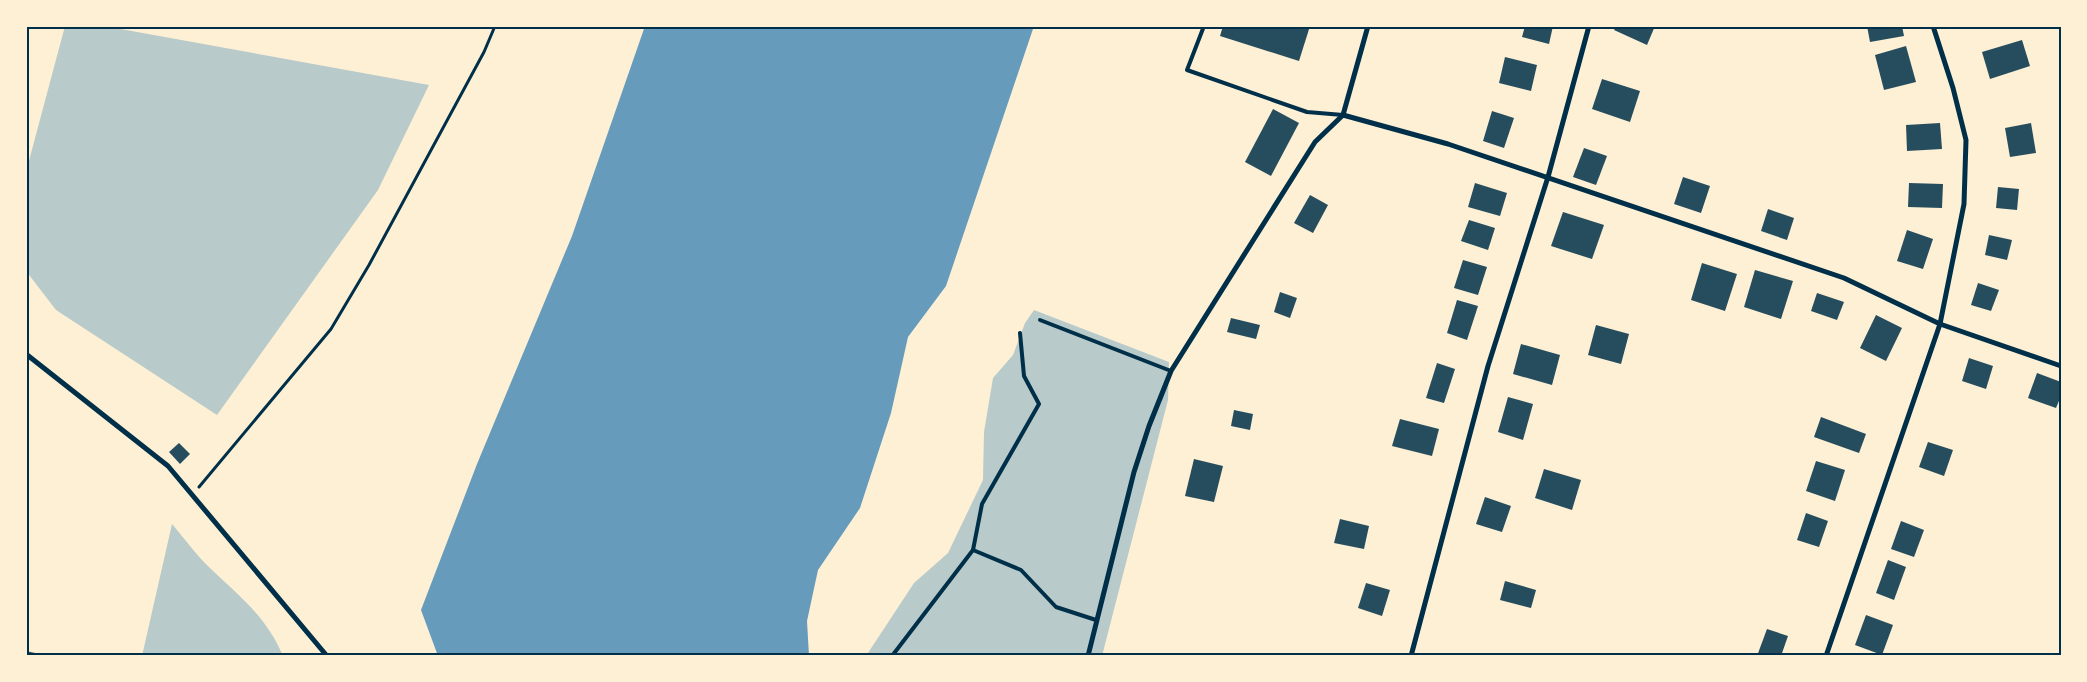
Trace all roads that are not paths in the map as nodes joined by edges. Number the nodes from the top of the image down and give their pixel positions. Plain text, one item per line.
1 (1204, 26) edge
2 (1368, 26) edge
3 (1589, 26) edge
4 (1933, 26) edge
5 (1343, 115) junction
6 (1548, 177) junction
7 (1040, 320) dead end
8 (1940, 324) junction
9 (1020, 333) dead end
10 (26, 354) edge
11 (2061, 366) edge
12 (1171, 371) junction
13 (973, 550) junction
14 (1096, 620) junction
15 (327, 656) edge
16 (892, 656) edge
17 (1088, 656) edge
18 (1411, 656) edge
19 (1826, 656) edge

1 - 5 lane
2 - 5 street
3 - 6 street
4 - 8 street
5 - 6 street
5 - 12 street
6 - 8 street
6 - 18 street
7 - 12 lane
8 - 11 street
8 - 19 street
9 - 13 lane
10 - 15 street
12 - 14 street
13 - 14 lane
13 - 16 lane
14 - 17 street

